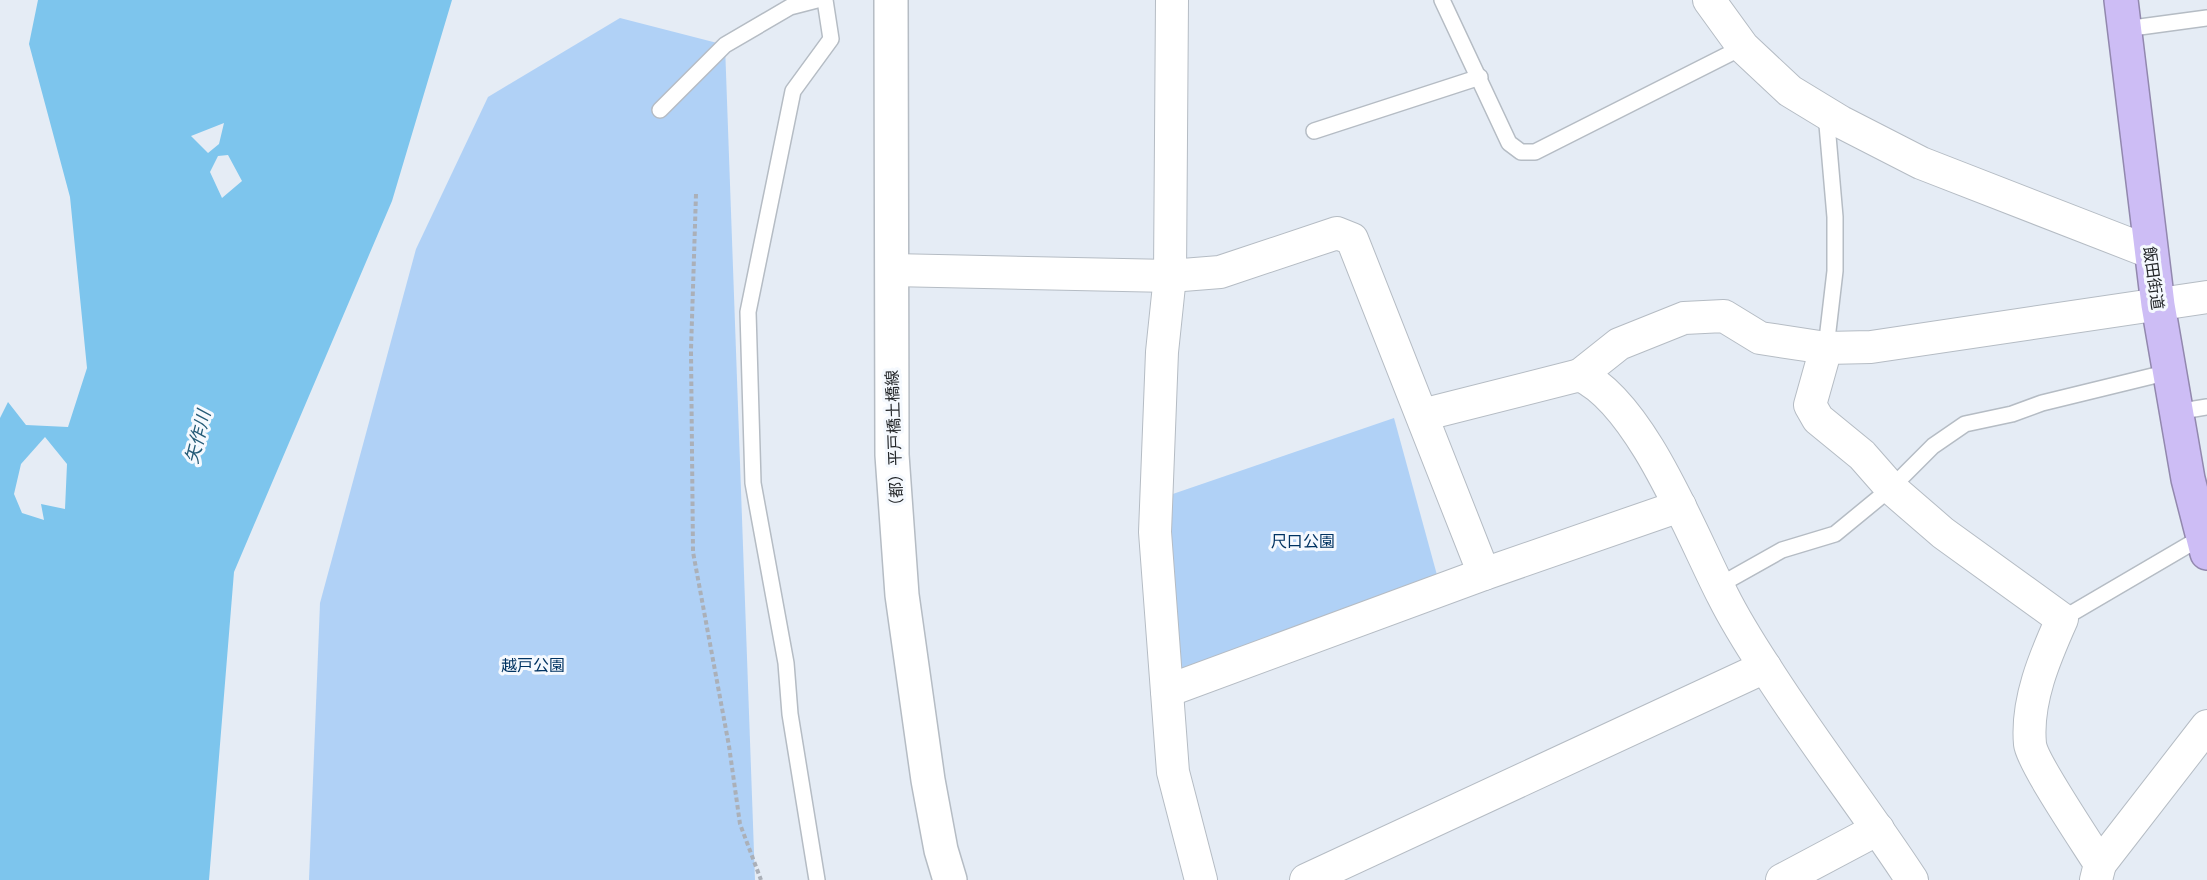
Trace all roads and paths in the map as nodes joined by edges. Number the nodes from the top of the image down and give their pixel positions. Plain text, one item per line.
1 (817, 0) edge
2 (825, 0) edge
3 (891, 0) edge
4 (1172, 0) edge
5 (1442, 0) edge
6 (1708, 0) edge
7 (2123, 15) edge
8 (2207, 18) edge
9 (1743, 47) junction
10 (1480, 77) junction
11 (660, 110) dead end
12 (1826, 113) junction
13 (1314, 131) dead end
14 (696, 194) dead end
15 (2151, 252) junction
16 (892, 270) junction
17 (1170, 276) junction
18 (2207, 297) edge
19 (2158, 305) junction
20 (1826, 348) junction
21 (2169, 372) junction
22 (1580, 375) junction
23 (2192, 409) edge
24 (1422, 415) junction
25 (1891, 488) junction
26 (1680, 506) junction
27 (2205, 545) edge
28 (1484, 574) junction
29 (1718, 586) junction
30 (2062, 619) junction
31 (1765, 667) junction
32 (1167, 691) junction
33 (2207, 726) edge
34 (1878, 829) junction
35 (2098, 872) edge
36 (761, 880) edge
37 (817, 880) edge
38 (950, 880) edge
39 (1201, 880) edge
40 (1306, 880) edge
41 (1782, 880) edge
42 (1912, 880) edge

1 - 11 lane
2 - 37 lane
3 - 16 street, （都）平戸橋土橋線
4 - 17 street
5 - 10 lane
6 - 9 street
7 - 8 lane
7 - 15 highway, 飯田街道
9 - 10 lane
9 - 12 street
10 - 13 lane
12 - 15 street
12 - 20 lane
14 - 36 path
15 - 19 highway, 飯田街道
16 - 17 street
16 - 38 street, （都）平戸橋土橋線
17 - 24 street
17 - 32 street
18 - 19 street
19 - 20 street
19 - 21 highway, 飯田街道
20 - 22 street
20 - 25 street
21 - 23 highway, 飯田街道
21 - 25 lane
22 - 24 street
22 - 26 street
23 - 27 highway, 飯田街道
24 - 28 street
25 - 29 lane
25 - 30 street
26 - 28 street
26 - 29 street
27 - 30 lane
28 - 32 street
29 - 31 street
30 - 35 street
31 - 34 street
31 - 40 street
32 - 39 street
33 - 35 street
34 - 41 street
34 - 42 street

